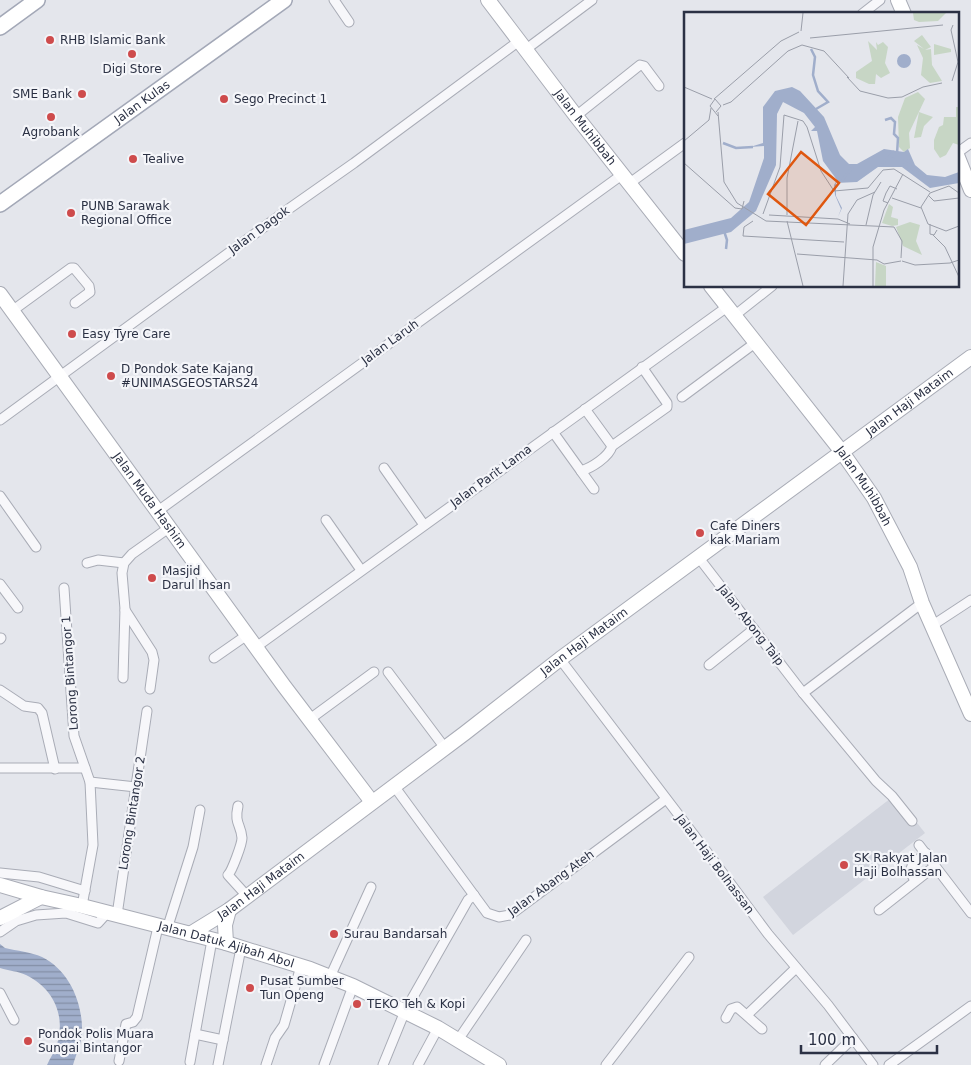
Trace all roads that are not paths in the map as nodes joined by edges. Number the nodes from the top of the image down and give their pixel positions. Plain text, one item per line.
1 (36, 0) edge
2 (284, 0) edge
3 (334, 0) edge
4 (592, 0) edge
5 (880, 0) edge
6 (898, 0) edge
7 (494, 2) edge
8 (865, 12) edge
9 (903, 12) edge
10 (349, 22) dead end
11 (0, 27) edge
12 (522, 46) junction
13 (659, 86) dead end
14 (576, 116) junction
15 (971, 143) edge
16 (684, 144) edge
17 (958, 153) edge
18 (958, 157) edge
19 (626, 179) junction
20 (971, 190) edge
21 (0, 204) edge
22 (684, 253) edge
23 (713, 288) edge
24 (769, 288) edge
25 (0, 294) edge
26 (75, 303) dead end
27 (12, 311) junction
28 (730, 311) junction
29 (755, 343) junction
30 (971, 357) edge
31 (642, 367) junction
32 (60, 377) junction
33 (682, 397) dead end
34 (584, 409) junction
35 (0, 420) edge
36 (553, 432) junction
37 (612, 446) junction
38 (842, 452) junction
39 (384, 468) dead end
40 (581, 472) junction
41 (594, 489) dead end
42 (0, 496) edge
43 (158, 511) junction
44 (326, 520) dead end
45 (424, 525) junction
46 (170, 527) junction
47 (36, 547) dead end
48 (699, 558) junction
49 (87, 563) dead end
50 (124, 563) junction
51 (361, 570) junction
52 (0, 584) edge
53 (64, 588) dead end
54 (971, 600) edge
55 (922, 603) junction
56 (18, 608) dead end
57 (125, 609) junction
58 (932, 625) junction
59 (754, 629) junction
60 (247, 635) junction
61 (256, 647) junction
62 (214, 658) dead end
63 (560, 659) junction
64 (709, 664) dead end
65 (374, 672) dead end
66 (388, 672) dead end
67 (124, 678) dead end
68 (150, 688) dead end
69 (0, 690) edge
70 (803, 693) junction
71 (147, 711) dead end
72 (971, 714) edge
73 (310, 719) junction
74 (445, 748) junction
75 (0, 768) edge
76 (85, 768) junction
77 (55, 769) junction
78 (90, 782) junction
79 (394, 786) junction
80 (136, 787) junction
81 (666, 800) junction
82 (372, 802) junction
83 (238, 806) dead end
84 (200, 810) dead end
85 (912, 820) dead end
86 (919, 845) dead end
87 (926, 854) junction
88 (935, 866) junction
89 (0, 873) edge
90 (915, 881) junction
91 (0, 885) edge
92 (371, 887) dead end
93 (85, 891) junction
94 (474, 895) junction
95 (247, 896) junction
96 (41, 897) junction
97 (82, 906) junction
98 (880, 910) dead end
99 (971, 913) edge
100 (112, 914) junction
101 (224, 914) junction
102 (0, 918) edge
103 (162, 928) junction
104 (0, 932) edge
105 (190, 934) junction
106 (212, 940) junction
107 (526, 940) dead end
108 (226, 944) junction
109 (241, 948) junction
110 (689, 957) dead end
111 (301, 966) junction
112 (796, 968) junction
113 (330, 977) junction
114 (353, 986) junction
115 (0, 993) edge
116 (971, 1006) edge
117 (405, 1011) junction
118 (748, 1015) junction
119 (726, 1018) dead end
120 (14, 1020) dead end
121 (438, 1028) junction
122 (762, 1029) dead end
123 (195, 1034) junction
124 (853, 1038) junction
125 (223, 1040) junction
126 (458, 1040) junction
127 (119, 1061) dead end
128 (190, 1062) dead end
129 (218, 1065) edge
130 (266, 1065) edge
131 (324, 1065) edge
132 (383, 1065) edge
133 (418, 1065) edge
134 (499, 1065) edge
135 (606, 1065) edge
136 (825, 1065) edge
137 (874, 1065) edge
138 (889, 1065) edge

1 - 11 main road
2 - 21 main road, Jalan Kulas
3 - 10 street
4 - 12 street, Jalan Dagok
5 - 8 street
6 - 9 street
7 - 12 street, Jalan Muhibbah
12 - 14 street, Jalan Muhibbah
12 - 32 street, Jalan Dagok
13 - 14 street
14 - 19 street, Jalan Muhibbah
15 - 17 street
16 - 19 street, Jalan Laruh
18 - 20 street
19 - 22 street, Jalan Muhibbah
19 - 43 street, Jalan Laruh
23 - 28 street, Jalan Muhibbah
24 - 28 street, Jalan Parit Lama
25 - 27 street, Jalan Muda Hashim
26 - 27 street
27 - 32 street, Jalan Muda Hashim
28 - 29 street, Jalan Muhibbah
28 - 31 street, Jalan Parit Lama
29 - 33 street
29 - 38 street, Jalan Muhibbah
30 - 38 street, Jalan Haji Mataim
31 - 34 street, Jalan Parit Lama
31 - 37 street
32 - 35 street, Jalan Dagok
32 - 43 street, Jalan Muda Hashim
34 - 36 street, Jalan Parit Lama
34 - 37 street
36 - 40 street
36 - 45 street, Jalan Parit Lama
37 - 40 street
38 - 48 street, Jalan Haji Mataim
38 - 55 street, Jalan Muhibbah
39 - 45 street
40 - 41 street
42 - 47 street
43 - 46 street, Jalan Muda Hashim
44 - 51 street
45 - 51 street, Jalan Parit Lama
46 - 50 street
46 - 60 street, Jalan Muda Hashim
48 - 59 street, Jalan Abong Taip
48 - 63 street, Jalan Haji Mataim
49 - 50 street
50 - 57 street
51 - 61 street, Jalan Parit Lama
52 - 56 street
53 - 76 street, Lorong Bintangor 1
54 - 58 street
55 - 58 street, Jalan Muhibbah
55 - 70 street
57 - 67 street
57 - 68 street
58 - 72 street, Jalan Muhibbah
59 - 64 street
59 - 70 street, Jalan Abong Taip
60 - 61 street, Jalan Muda Hashim
60 - 62 street
61 - 73 street, Jalan Muda Hashim
63 - 74 street, Jalan Haji Mataim
63 - 81 street, Jalan Haji Bolhassan
65 - 73 street
66 - 74 street
69 - 77 street
70 - 85 street, Jalan Abong Taip
71 - 80 street, Lorong Bintangor 2
73 - 82 street, Jalan Muda Hashim
74 - 79 street, Jalan Haji Mataim
75 - 77 street
76 - 77 street
76 - 78 street, Lorong Bintangor 1
78 - 80 street
78 - 93 street, Lorong Bintangor 1
79 - 82 street, Jalan Haji Mataim
79 - 94 street, Jalan Abang Ateh
80 - 100 street, Lorong Bintangor 2
81 - 94 street, Jalan Abang Ateh
81 - 112 street, Jalan Haji Bolhassan
82 - 95 street, Jalan Haji Mataim
83 - 95 street
84 - 103 street
86 - 87 street
87 - 88 street
87 - 90 street
88 - 90 street
88 - 99 street
89 - 93 street
90 - 98 street
91 - 96 street, Jalan Datuk Ajibah Abol
92 - 113 street
93 - 97 street, Lorong Bintangor 1
94 - 117 street
95 - 101 street, Jalan Haji Mataim
96 - 97 street, Jalan Datuk Ajibah Abol
96 - 102 street
97 - 100 street, Jalan Datuk Ajibah Abol
100 - 103 street, Jalan Datuk Ajibah Abol
100 - 104 street
101 - 105 street
101 - 106 street, Jalan Haji Mataim
101 - 108 street
103 - 105 street, Jalan Datuk Ajibah Abol
103 - 127 street
105 - 106 street, Jalan Datuk Ajibah Abol
106 - 108 street, Jalan Datuk Ajibah Abol
106 - 123 street
107 - 126 street
108 - 109 street, Jalan Datuk Ajibah Abol
109 - 111 street, Jalan Datuk Ajibah Abol
109 - 125 street
110 - 135 street
111 - 113 street, Jalan Datuk Ajibah Abol
111 - 130 street
112 - 118 street
112 - 124 street, Jalan Haji Bolhassan
113 - 114 street, Jalan Datuk Ajibah Abol
114 - 117 street, Jalan Datuk Ajibah Abol
114 - 131 street
115 - 120 street
116 - 138 street
117 - 121 street, Jalan Datuk Ajibah Abol
117 - 132 street
118 - 119 street
118 - 122 street
121 - 126 street, Jalan Datuk Ajibah Abol
121 - 133 street
123 - 125 street
123 - 128 street
124 - 136 street
124 - 137 street, Jalan Haji Bolhassan
125 - 129 street
126 - 134 street, Jalan Datuk Ajibah Abol

